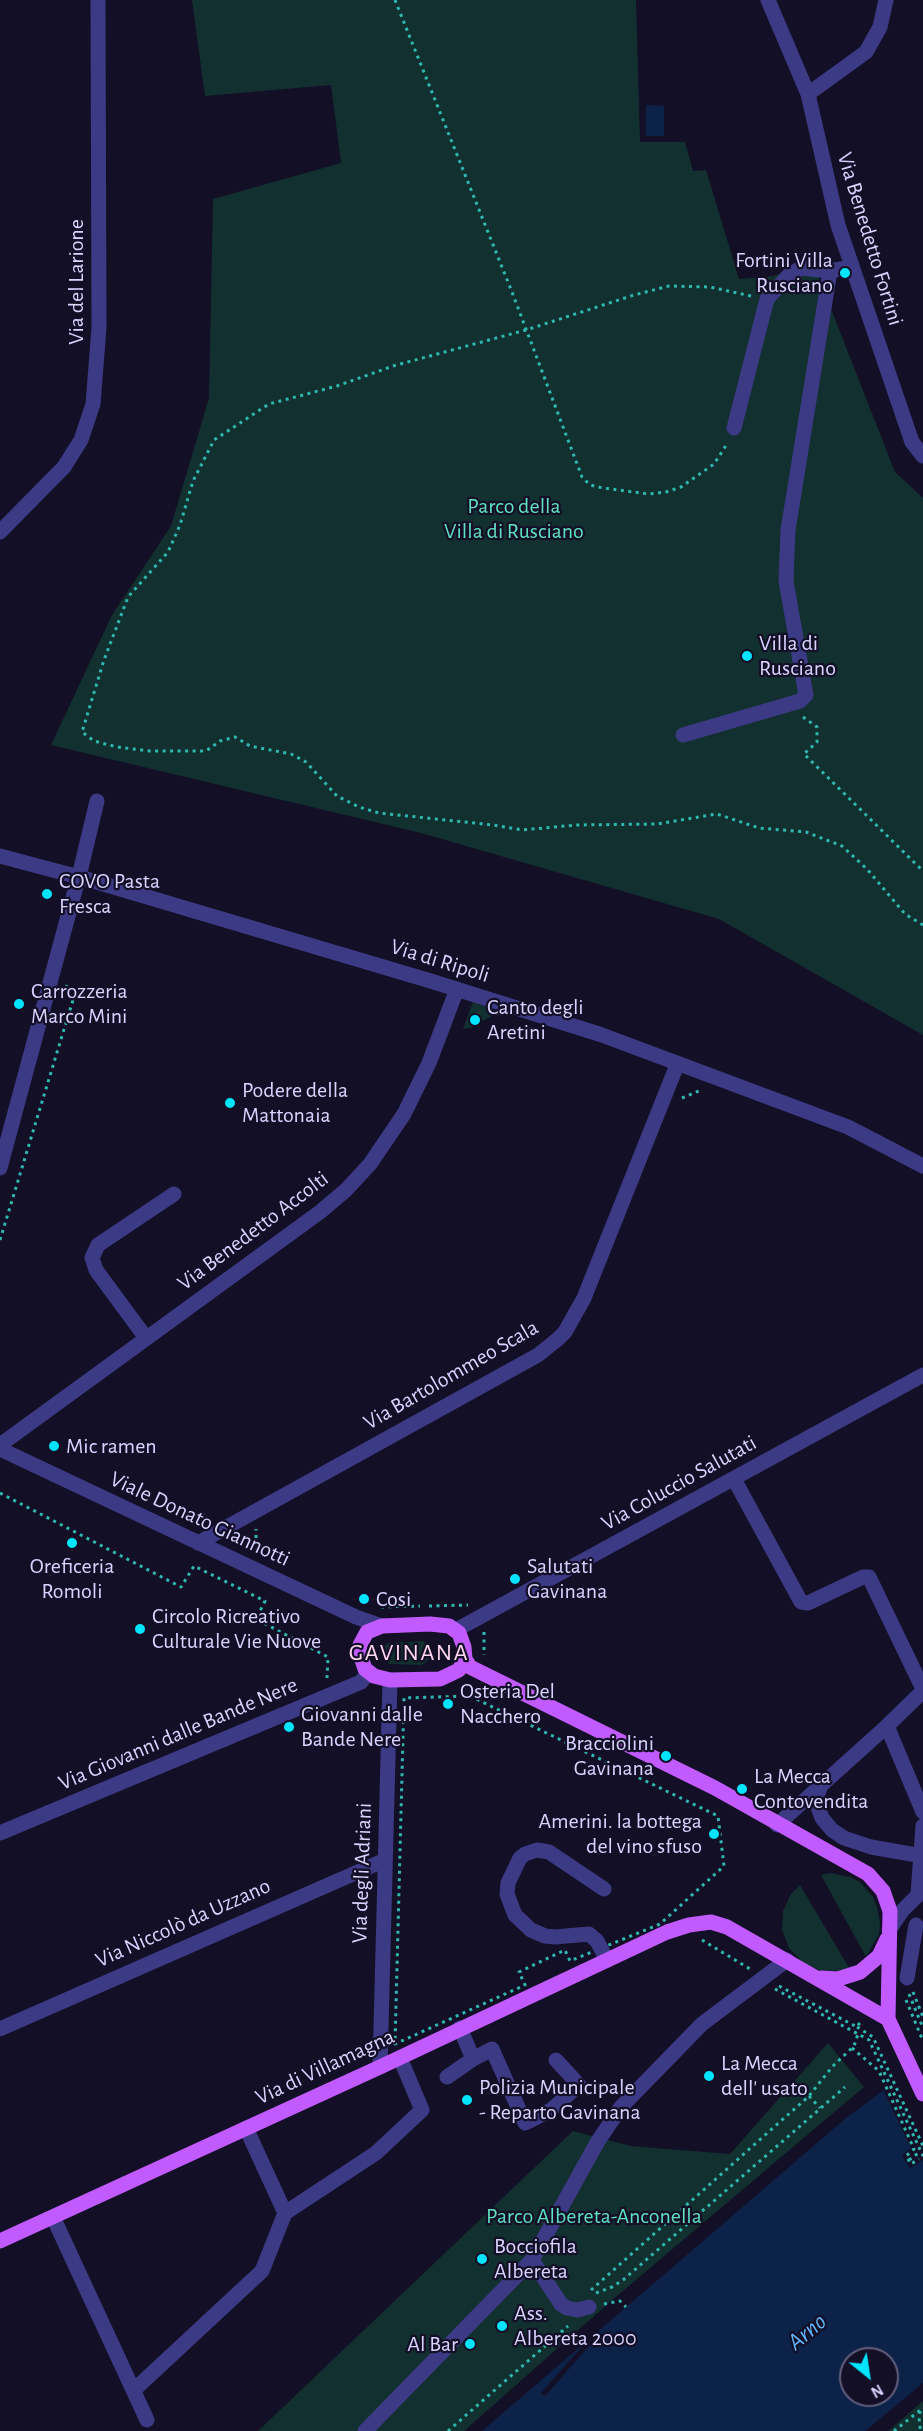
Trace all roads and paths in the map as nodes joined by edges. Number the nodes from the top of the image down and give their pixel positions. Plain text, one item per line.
1 (98, 0) edge
2 (395, 0) edge
3 (768, 0) edge
4 (886, 0) edge
5 (808, 94) junction
6 (852, 267) junction
7 (830, 271) junction
8 (767, 299) junction
9 (526, 330) junction
10 (734, 428) joint
11 (923, 456) edge
12 (0, 532) edge
13 (807, 719) dead end
14 (683, 735) dead end
15 (97, 801) dead end
16 (0, 856) edge
17 (923, 871) edge
18 (79, 877) junction
19 (923, 925) edge
20 (64, 980) dead end
21 (457, 989) junction
22 (677, 1065) junction
23 (923, 1166) edge
24 (0, 1168) edge
25 (174, 1194) dead end
26 (0, 1240) edge
27 (146, 1338) junction
28 (923, 1375) edge
29 (0, 1447) edge
30 (734, 1479) junction
31 (0, 1493) edge
32 (198, 1543) junction
33 (382, 1626) junction
34 (484, 1628) dead end
35 (456, 1630) junction
36 (484, 1658) dead end
37 (465, 1659) junction
38 (369, 1672) junction
39 (327, 1680) dead end
40 (390, 1680) junction
41 (923, 1690) edge
42 (477, 1700) dead end
43 (887, 1726) junction
44 (821, 1785) junction
45 (923, 1812) edge
46 (777, 1825) junction
47 (923, 1826) edge
48 (0, 1833) edge
49 (922, 1855) edge
50 (385, 1860) junction
51 (604, 1889) dead end
52 (920, 1892) edge
53 (919, 1924) edge
54 (649, 1928) dead end
55 (889, 1934) junction
56 (607, 1960) junction
57 (787, 1960) junction
58 (816, 1977) junction
59 (760, 1981) junction
60 (909, 1987) joint
61 (913, 2005) junction
62 (923, 2017) edge
63 (888, 2019) junction
64 (460, 2028) junction
65 (923, 2028) edge
66 (0, 2029) edge
67 (853, 2032) junction
68 (858, 2034) junction
69 (871, 2039) junction
70 (923, 2041) edge
71 (852, 2048) junction
72 (400, 2058) junction
73 (473, 2058) junction
74 (556, 2060) dead end
75 (381, 2067) junction
76 (447, 2077) dead end
77 (845, 2087) dead end
78 (923, 2094) edge
79 (809, 2096) junction
80 (820, 2108) junction
81 (246, 2128) junction
82 (923, 2146) edge
83 (921, 2151) junction
84 (923, 2156) edge
85 (919, 2159) dead end
86 (909, 2160) junction
87 (285, 2213) junction
88 (53, 2217) junction
89 (0, 2241) edge
90 (532, 2260) junction
91 (589, 2307) junction
92 (626, 2307) dead end
93 (134, 2390) junction
94 (921, 2409) edge
95 (147, 2420) dead end
96 (364, 2431) edge
97 (448, 2431) edge
98 (894, 2431) edge
99 (921, 2431) edge

1 - 12 street, Via del Larione
2 - 9 path
3 - 5 street, Via Benedetto Fortini
4 - 5 street
5 - 6 street, Via Benedetto Fortini
6 - 7 street
6 - 11 street, Via Benedetto Fortini
7 - 8 street
7 - 14 street
8 - 9 path
8 - 10 street
9 - 10 path
9 - 19 path
13 - 17 path
15 - 18 street
16 - 18 street, Via di Ripoli
18 - 21 street, Via di Ripoli
18 - 24 street
20 - 26 path
21 - 22 street, Via di Ripoli
21 - 27 street, Via Benedetto Accolti
22 - 23 street, Via di Ripoli
22 - 32 street, Via Bartolommeo Scala
25 - 27 street
27 - 29 street, Via Benedetto Accolti
28 - 30 street, Via Coluccio Salutati
29 - 32 street, Viale Donato Giannotti
30 - 35 street, Via Coluccio Salutati
30 - 41 street
31 - 39 path
32 - 33 street, Viale Donato Giannotti
33 - 35 main road
33 - 38 main road
34 - 36 path
35 - 37 main road
37 - 40 main road
37 - 46 main road
38 - 40 main road
38 - 48 street, Via Giovanni dalle Bande Nere
40 - 50 street, Via degli Adriani
41 - 43 street
42 - 54 path
43 - 44 street
43 - 45 street
44 - 46 street
44 - 49 street
46 - 55 main road
47 - 49 street
49 - 52 street
50 - 66 street, Via Niccolò da Uzzano
50 - 75 street, Via degli Adriani
51 - 56 street
52 - 55 street
53 - 55 street
53 - 60 street
55 - 58 main road
55 - 63 main road
56 - 57 main road, Via di Villamagna
56 - 64 main road, Via di Villamagna
57 - 58 main road, Via di Villamagna
57 - 59 street
58 - 63 main road, Via di Villamagna
59 - 67 path
59 - 90 street
60 - 61 path
61 - 62 path
61 - 65 path
61 - 70 path
63 - 78 main road
64 - 72 main road, Via di Villamagna
64 - 73 street
67 - 68 path
67 - 69 path
68 - 69 path
68 - 71 path
69 - 82 path
69 - 83 path
71 - 79 path
71 - 86 path
72 - 75 main road, Via di Villamagna
72 - 87 street
73 - 74 street
73 - 76 street
75 - 81 main road, Via di Villamagna
77 - 80 path
79 - 80 path
79 - 80 path
81 - 87 street
81 - 88 main road, Via di Villamagna
83 - 84 path
83 - 86 path
85 - 86 path
87 - 93 street
88 - 89 main road, Via di Villamagna
88 - 93 street
90 - 91 street
90 - 96 street
91 - 92 path
91 - 97 path
93 - 95 street
94 - 98 path
94 - 99 path

